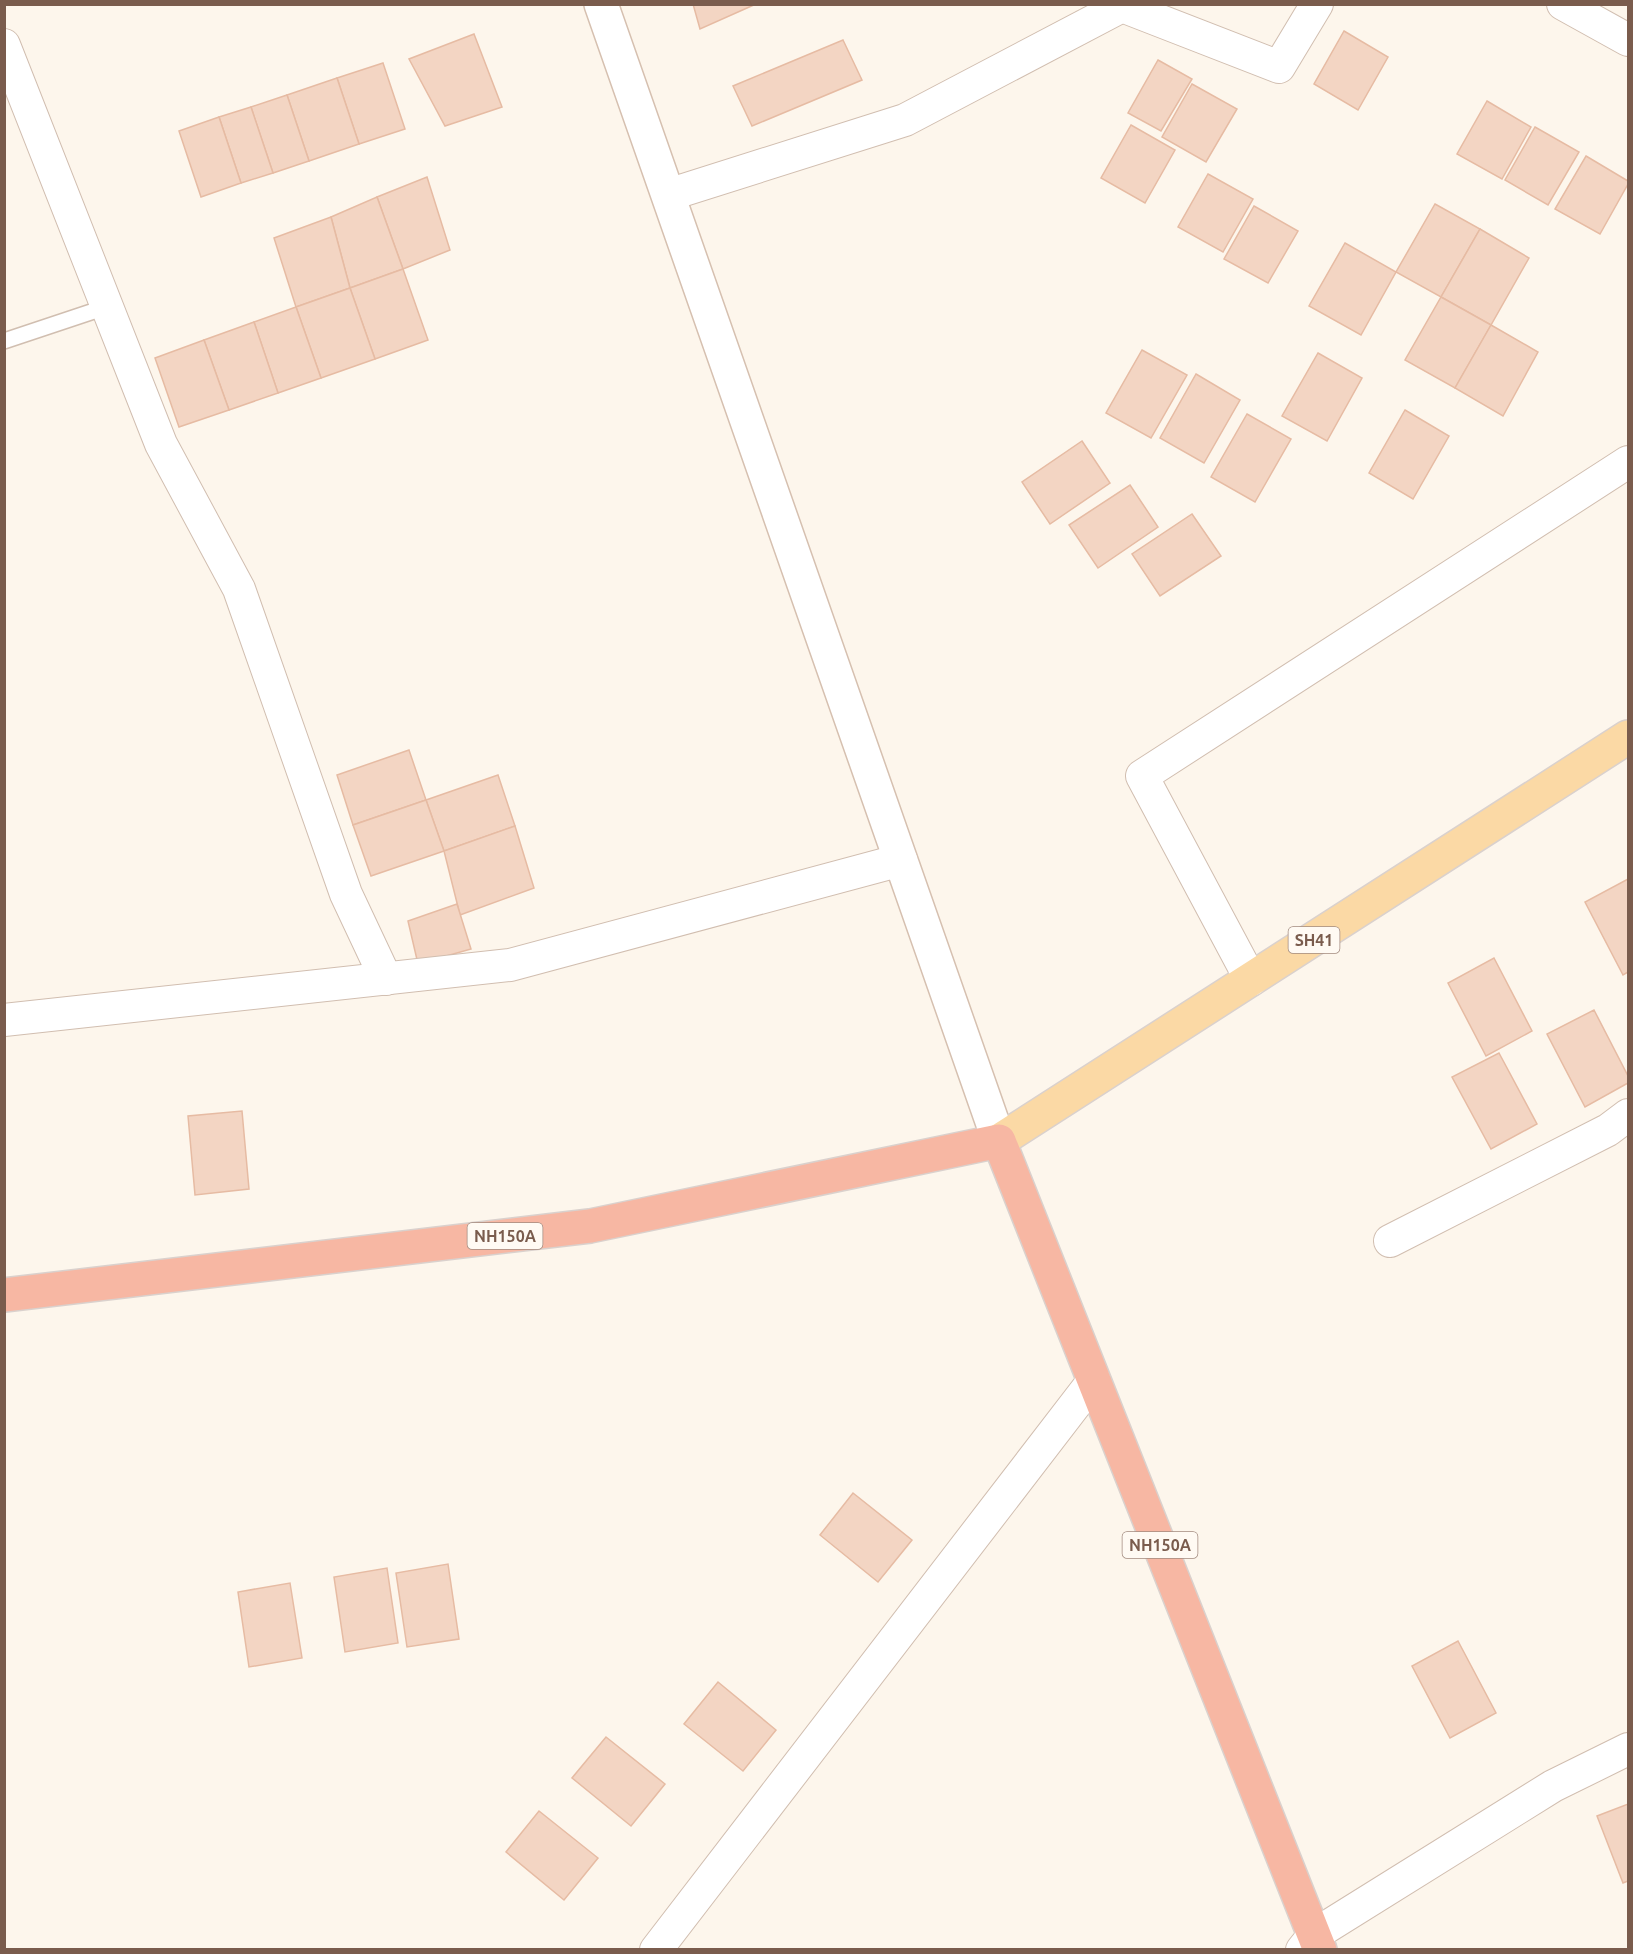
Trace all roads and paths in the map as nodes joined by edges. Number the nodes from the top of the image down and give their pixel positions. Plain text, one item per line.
1 (601, 4) edge
2 (1317, 4) edge
3 (1563, 4) edge
4 (1629, 40) edge
5 (4, 45) edge
6 (668, 195) junction
7 (106, 307) junction
8 (4, 341) edge
9 (1629, 462) edge
10 (1629, 737) edge
11 (901, 860) junction
12 (386, 979) junction
13 (1251, 980) junction
14 (4, 1020) edge
15 (1629, 1115) edge
16 (999, 1141) junction
17 (1390, 1241) dead end
18 (4, 1295) edge
19 (1094, 1380) junction
20 (1629, 1749) edge
21 (1312, 1945) edge
22 (656, 1950) edge

1 - 6 street
2 - 6 street
3 - 4 street
5 - 7 street
6 - 11 street
7 - 8 lane
7 - 12 street
9 - 13 street
10 - 13 main road, SH41
11 - 12 street
11 - 16 street
12 - 14 street
13 - 16 main road, SH41
15 - 17 street
16 - 18 highway, NH150A
16 - 19 highway, NH150A
19 - 21 highway, NH150A
19 - 22 street
20 - 21 street

